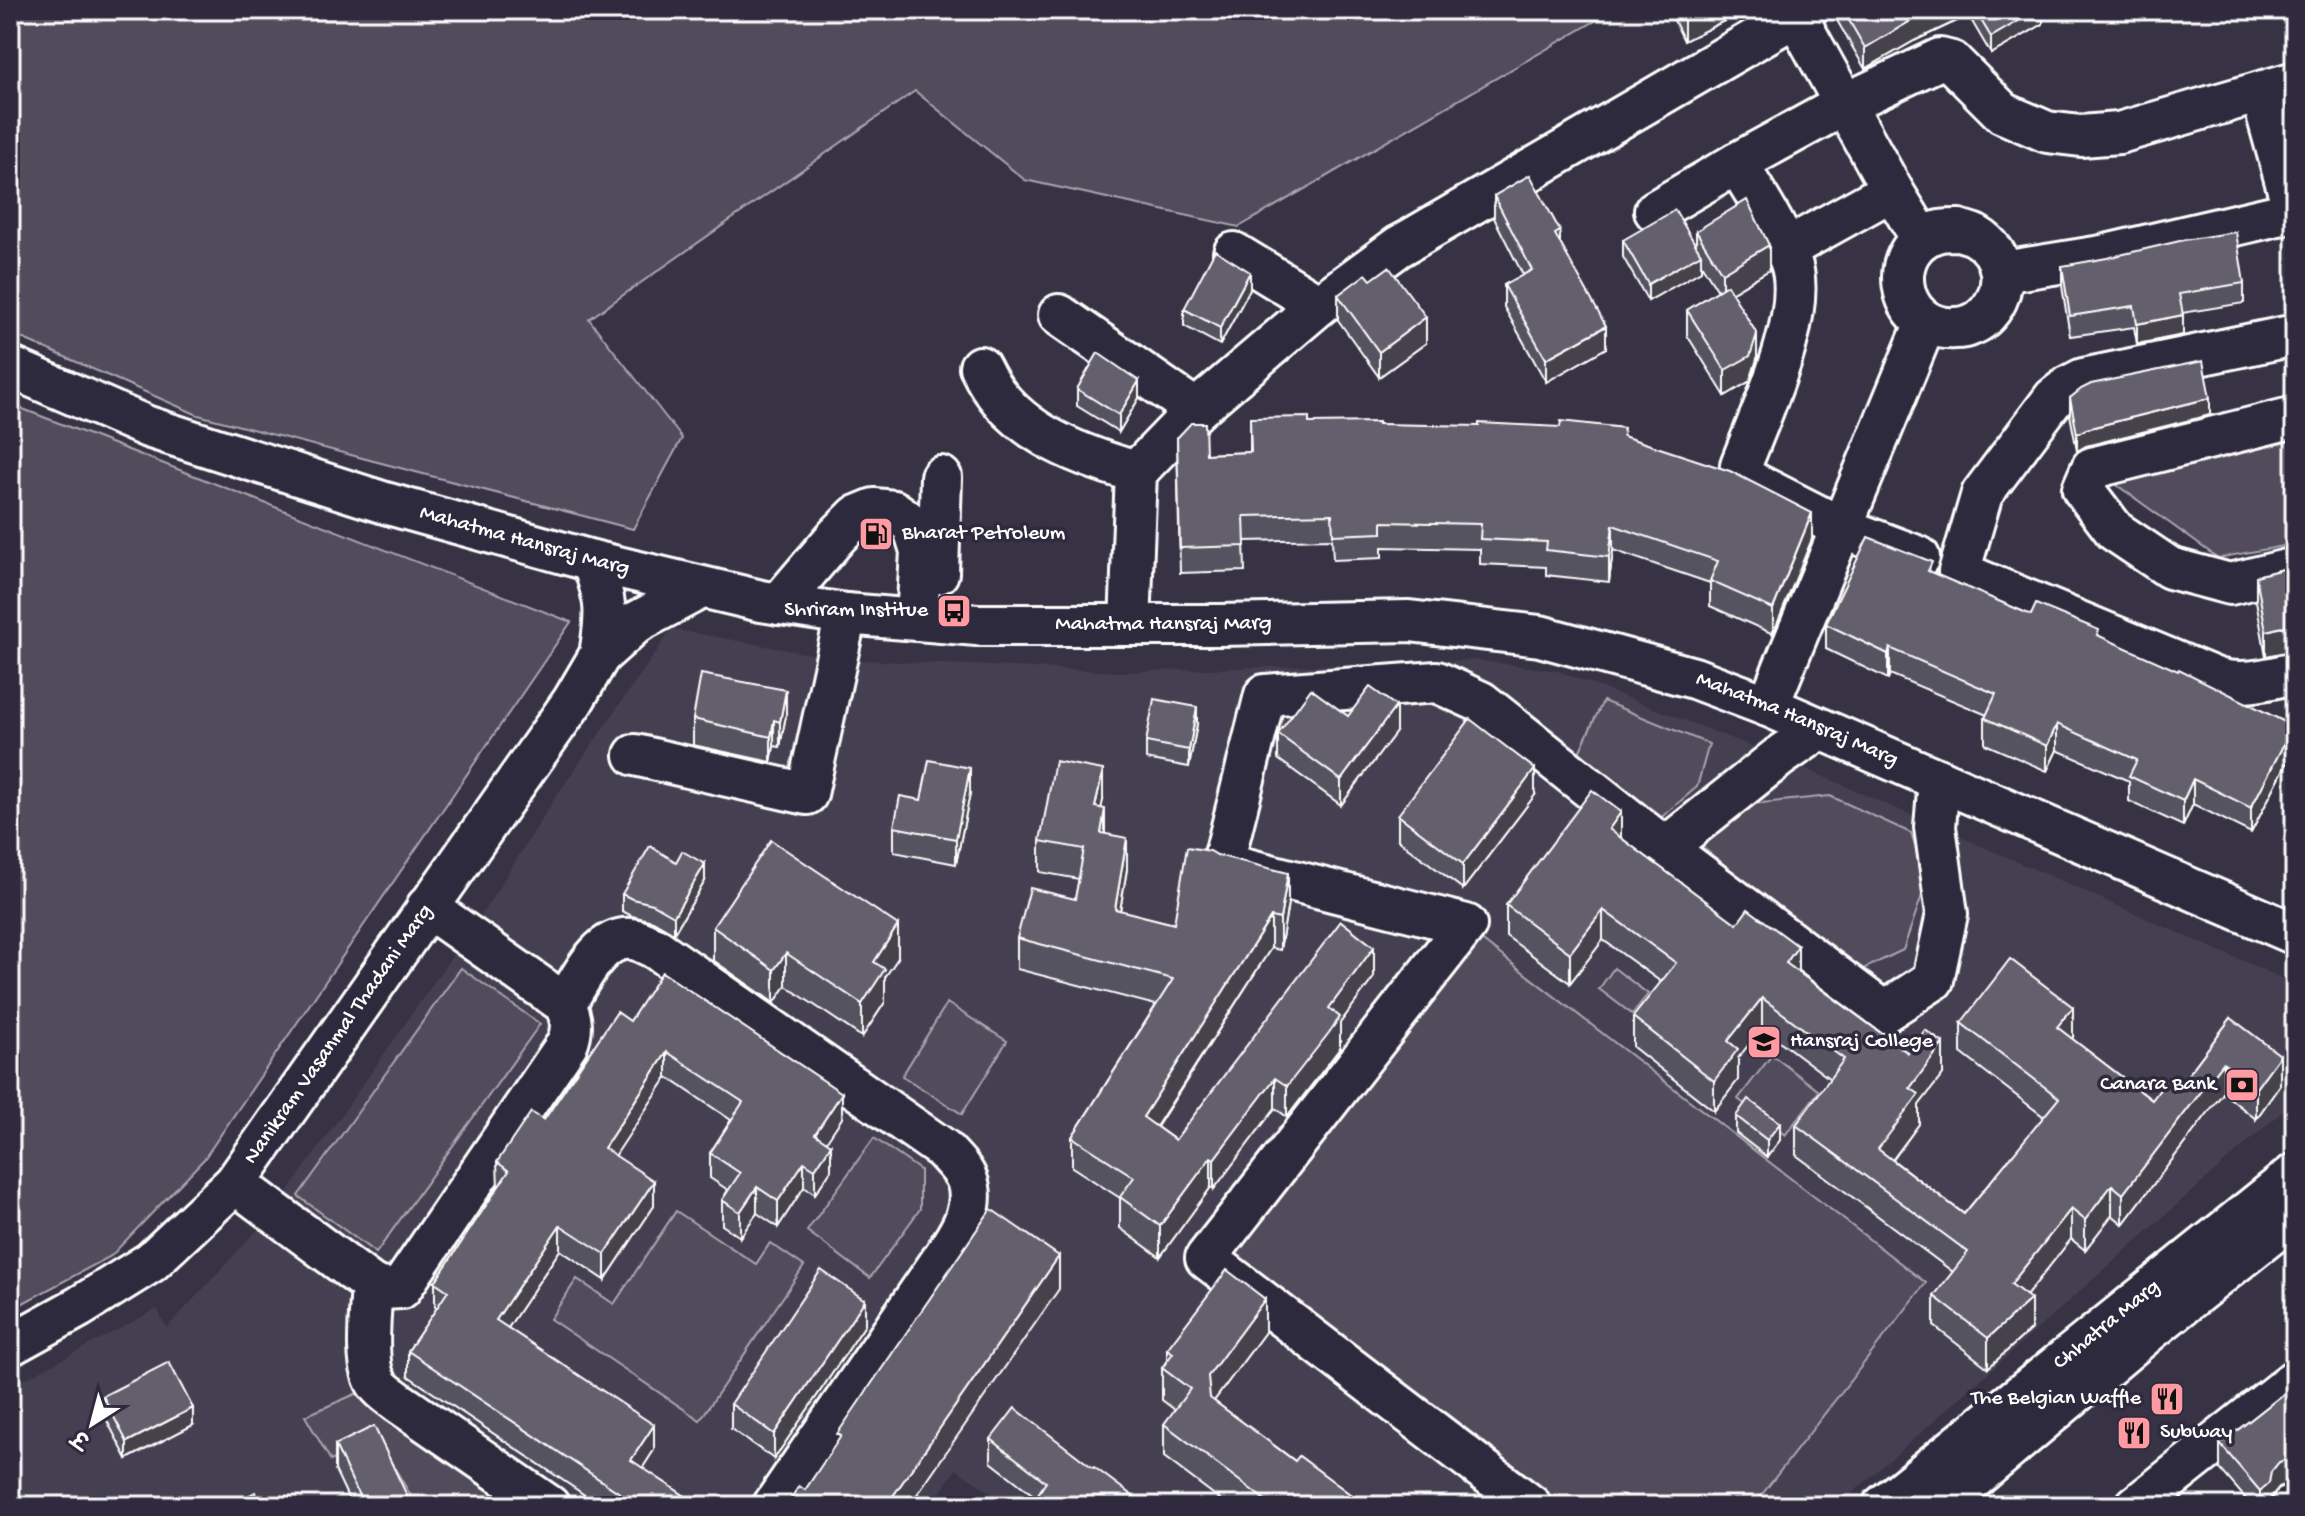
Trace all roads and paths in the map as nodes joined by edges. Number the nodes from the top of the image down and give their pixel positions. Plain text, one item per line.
1 (1799, 12) edge
2 (2278, 87) edge
3 (1845, 104) junction
4 (1737, 163) junction
5 (1892, 190) junction
6 (1655, 211) dead end
7 (2294, 211) edge
8 (1922, 239) junction
9 (1786, 249) junction
10 (1234, 253) dead end
11 (2003, 272) junction
12 (1319, 305) junction
13 (1059, 315) dead end
14 (1926, 322) junction
15 (2295, 335) edge
16 (10, 367) edge
17 (980, 367) dead end
18 (1196, 410) junction
19 (2295, 417) edge
20 (1136, 472) junction
21 (941, 477) dead end
22 (1842, 528) junction
23 (592, 561) junction
24 (2295, 568) edge
25 (1959, 572) junction
26 (701, 588) junction
27 (779, 604) junction
28 (846, 614) junction
29 (927, 620) junction
30 (1130, 625) junction
31 (600, 655) junction
32 (2295, 673) edge
33 (1768, 706) junction
34 (1820, 729) junction
35 (635, 755) dead end
36 (1939, 780) junction
37 (1665, 848) junction
38 (427, 907) junction
39 (2295, 934) edge
40 (565, 1004) junction
41 (2295, 1174) edge
42 (235, 1183) junction
43 (2295, 1215) edge
44 (372, 1285) junction
45 (10, 1345) edge
46 (2295, 1380) edge
47 (549, 1506) edge
48 (773, 1506) edge
49 (1531, 1506) edge
50 (1883, 1506) edge
51 (1941, 1506) edge
52 (2136, 1506) edge

1 - 3 street
1 - 12 street
2 - 3 street
2 - 7 street
3 - 4 street
3 - 5 street
4 - 6 street
4 - 9 street
5 - 8 street
5 - 9 street
7 - 11 street
8 - 11 street
8 - 14 street
9 - 22 street
10 - 12 street
11 - 14 street
12 - 18 street
13 - 18 street
14 - 22 street
15 - 25 street
16 - 23 street, Mahatma Hansraj Marg
17 - 20 street
18 - 20 street
19 - 24 street
20 - 30 street
21 - 29 street
22 - 25 street
22 - 33 street
23 - 26 street, Mahatma Hansraj Marg
23 - 31 street
25 - 32 street
26 - 27 street, Mahatma Hansraj Marg
26 - 31 street
27 - 28 street, Mahatma Hansraj Marg
27 - 29 street
28 - 29 street, Mahatma Hansraj Marg
28 - 35 street
29 - 30 street, Mahatma Hansraj Marg
30 - 33 street, Mahatma Hansraj Marg
31 - 38 street, Nanikram Vasanmal Thadani Marg
33 - 34 street, Mahatma Hansraj Marg
34 - 36 street, Mahatma Hansraj Marg
34 - 37 street
36 - 37 street
36 - 39 street, Mahatma Hansraj Marg
37 - 49 street
38 - 40 street
38 - 42 street, Nanikram Vasanmal Thadani Marg
40 - 44 street
40 - 48 street
41 - 50 street, Chhatra Marg
42 - 44 street
42 - 45 street, Nanikram Vasanmal Thadani Marg
43 - 51 street, Chhatra Marg
44 - 47 street
46 - 52 street

